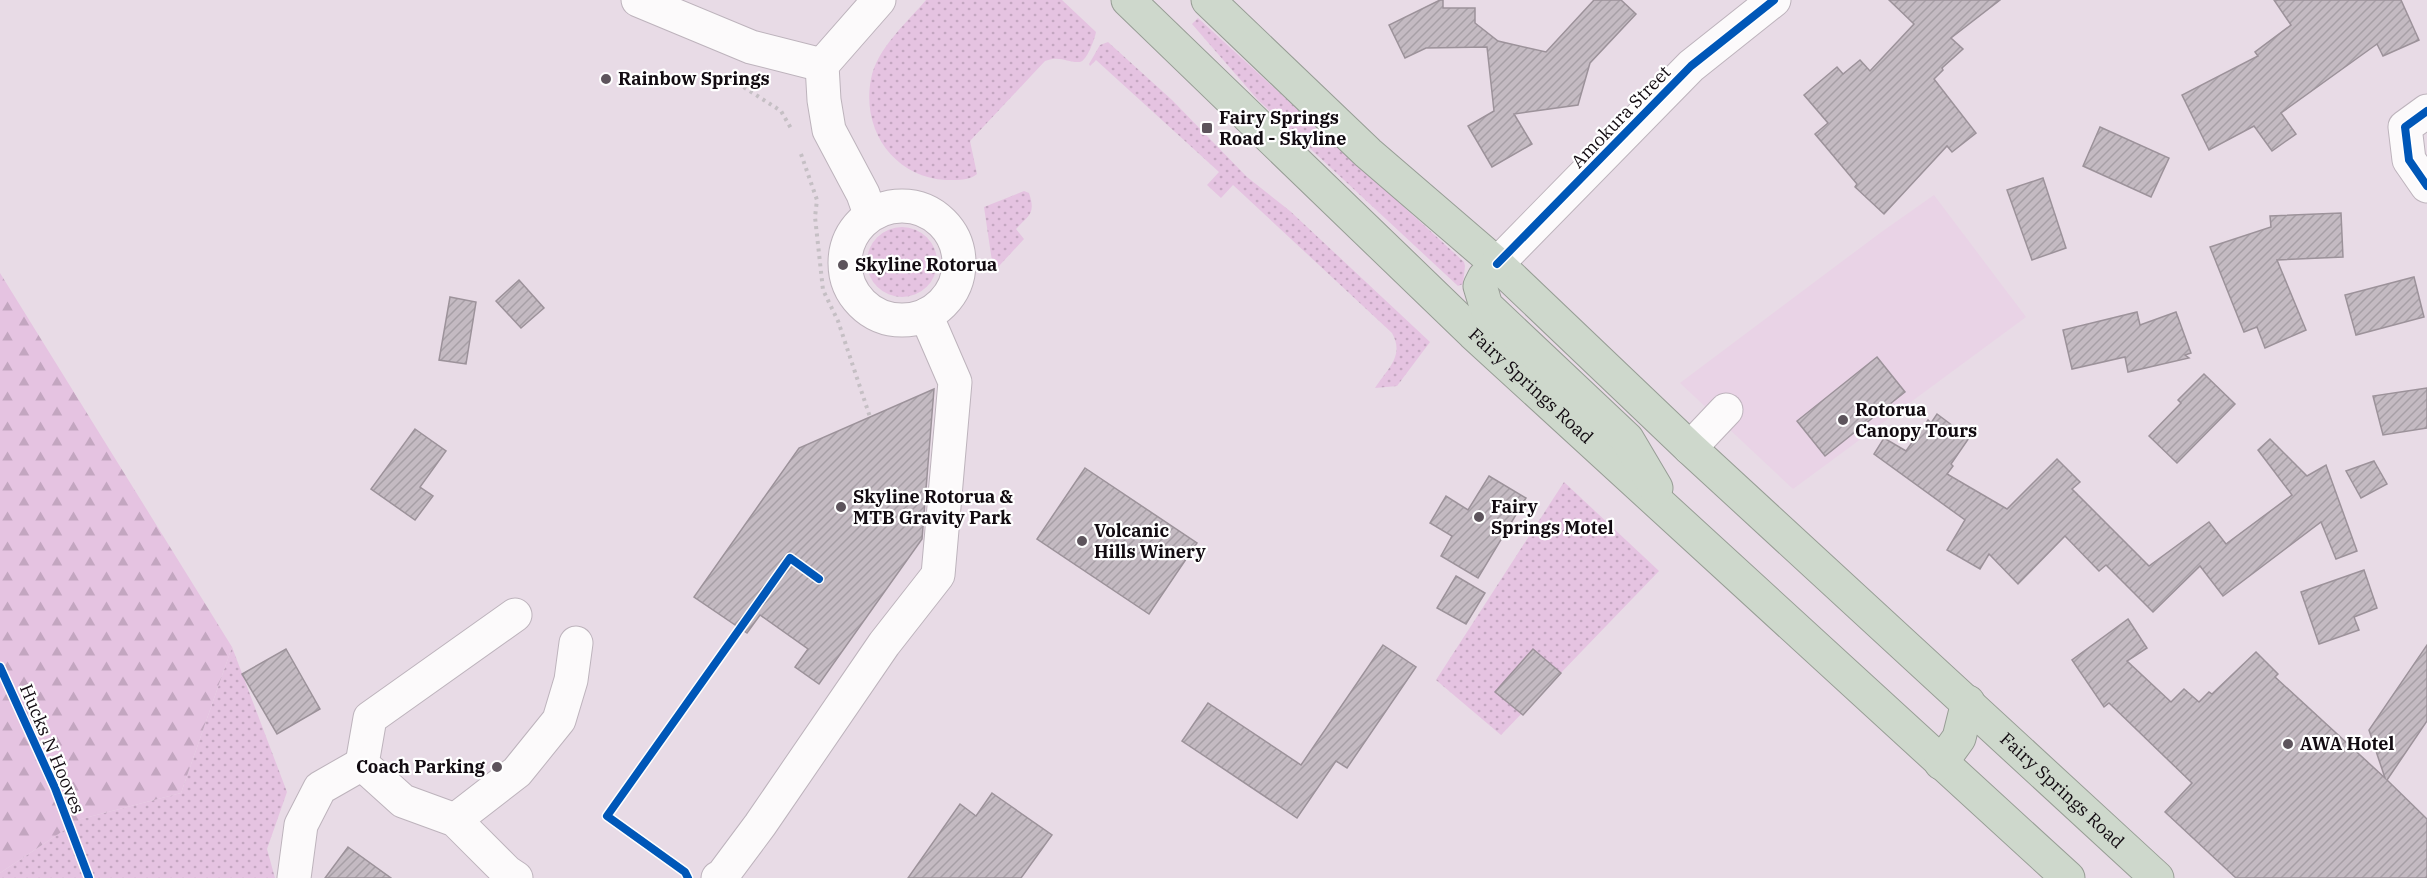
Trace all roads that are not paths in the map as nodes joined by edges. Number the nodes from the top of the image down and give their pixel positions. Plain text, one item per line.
1 (638, 0) edge
2 (879, 0) edge
3 (1128, 0) edge
4 (1208, 0) edge
5 (1774, 0) edge
6 (687, 9) edge
7 (822, 65) junction
8 (2427, 111) edge
9 (2427, 186) edge
10 (870, 214) junction
11 (1497, 264) junction
12 (926, 315) junction
13 (1726, 410) dead end
14 (1690, 448) junction
15 (1674, 518) junction
16 (514, 615) dead end
17 (576, 643) dead end
18 (1968, 702) junction
19 (1941, 763) junction
20 (362, 764) junction
21 (455, 820) junction
22 (294, 878) edge
23 (516, 878) edge
24 (718, 878) edge
25 (2068, 878) edge
26 (2157, 878) edge

1 - 6 street
2 - 7 street
3 - 15 highway, Fairy Springs Road
4 - 11 highway, Fairy Springs Road
5 - 11 street, Amokura Street
6 - 7 street
7 - 10 street
8 - 9 street
10 - 12 street
10 - 12 street
11 - 14 highway, Fairy Springs Road
11 - 15 highway
12 - 24 street
13 - 14 street
14 - 18 highway, Fairy Springs Road
15 - 19 highway, Fairy Springs Road
16 - 20 street
17 - 21 street
18 - 19 highway
18 - 26 highway, Fairy Springs Road
19 - 25 highway, Fairy Springs Road
20 - 21 street
20 - 22 street
21 - 23 street

